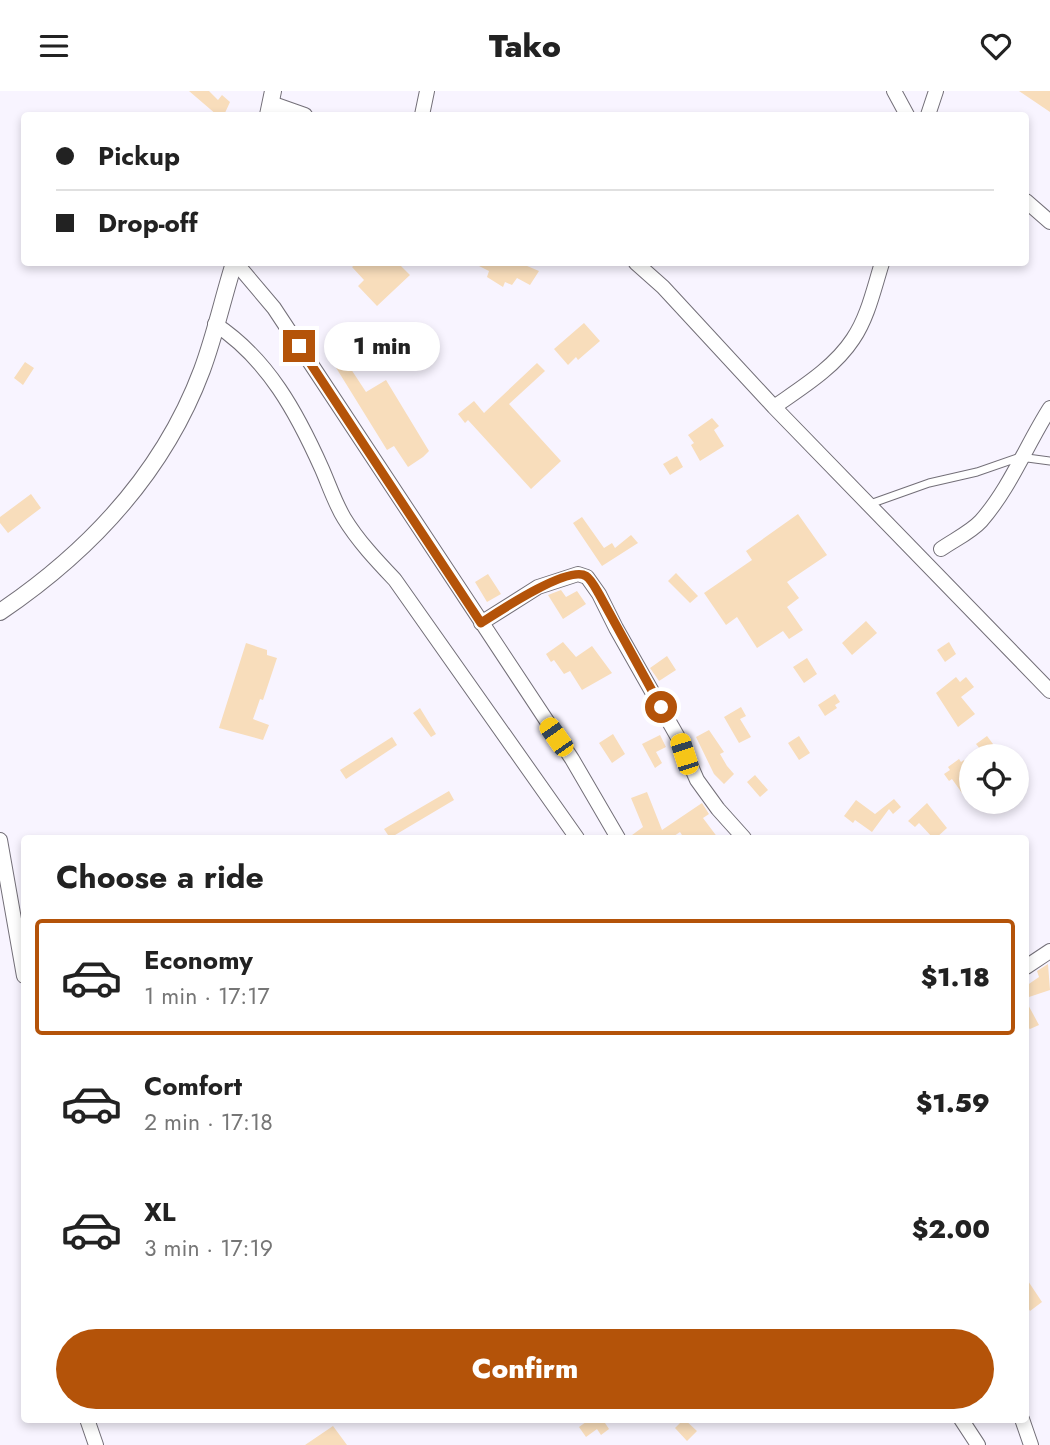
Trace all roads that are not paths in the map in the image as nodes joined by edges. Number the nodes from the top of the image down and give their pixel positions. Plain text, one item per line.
1 (427, 91) edge
2 (894, 91) edge
3 (936, 91) edge
4 (271, 103) edge
5 (296, 112) edge
6 (423, 112) edge
7 (906, 112) edge
8 (929, 112) edge
9 (1029, 204) edge
10 (1050, 222) edge
11 (234, 266) edge
12 (238, 266) edge
13 (639, 266) edge
14 (881, 266) edge
15 (215, 324) junction
16 (774, 407) junction
17 (1050, 408) edge
18 (1020, 457) junction
19 (1050, 461) edge
20 (870, 504) junction
21 (941, 549) dead end
22 (0, 613) edge
23 (481, 623) junction
24 (1050, 691) edge
25 (575, 835) edge
26 (616, 835) edge
27 (741, 835) edge
28 (0, 840) edge
29 (1050, 951) edge
30 (21, 959) edge
31 (1029, 965) edge
32 (88, 1423) edge
33 (964, 1423) edge
34 (1023, 1423) edge
35 (96, 1445) edge
36 (978, 1445) edge
37 (1031, 1445) edge

1 - 6 street
2 - 7 street
3 - 8 street
4 - 5 street
9 - 10 street
11 - 15 street
12 - 23 street
13 - 16 street
14 - 16 street
15 - 22 street
15 - 25 street
16 - 20 street
17 - 18 street
18 - 19 lane
18 - 20 lane
18 - 21 street
20 - 24 street
23 - 26 street
23 - 27 street
28 - 30 street
29 - 31 street
32 - 35 street
33 - 36 street
34 - 37 street

